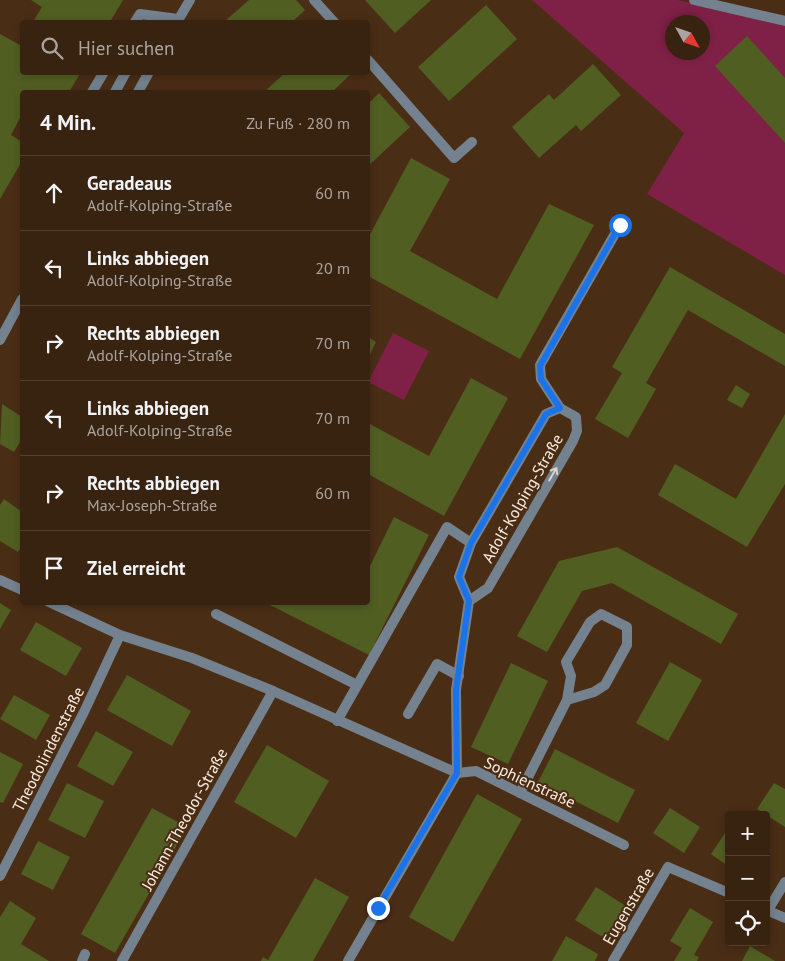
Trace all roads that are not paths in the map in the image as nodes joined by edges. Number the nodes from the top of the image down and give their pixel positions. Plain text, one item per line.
1 (190, 0) edge
2 (314, 0) edge
3 (694, 0) edge
4 (157, 19) edge
5 (136, 20) edge
6 (178, 20) edge
7 (332, 20) edge
8 (785, 21) edge
9 (370, 62) edge
10 (102, 75) edge
11 (124, 75) edge
12 (147, 75) edge
13 (93, 90) edge
14 (116, 90) edge
15 (139, 90) edge
16 (472, 142) dead end
17 (620, 225) dead end
18 (20, 303) edge
19 (0, 340) edge
20 (560, 408) junction
21 (471, 543) junction
22 (0, 580) edge
23 (20, 589) edge
24 (469, 601) junction
25 (55, 605) edge
26 (216, 614) dead end
27 (120, 635) junction
28 (459, 676) junction
29 (357, 685) junction
30 (273, 691) junction
31 (567, 700) junction
32 (408, 714) dead end
33 (337, 721) junction
34 (457, 773) junction
35 (520, 793) junction
36 (624, 845) dead end
37 (0, 876) edge
38 (785, 882) edge
39 (725, 891) edge
40 (770, 905) edge
41 (770, 911) edge
42 (785, 918) edge
43 (122, 961) edge
44 (348, 961) edge
45 (614, 961) edge

1 - 6 street
2 - 7 street
3 - 8 street
4 - 5 street
9 - 16 street
10 - 13 street
11 - 14 street
12 - 15 street
17 - 20 street, Adolf-Kolping-Straße
18 - 19 street
20 - 21 street, Adolf-Kolping-Straße
24 -> 20 street, Adolf-Kolping-Straße
21 - 24 street, Adolf-Kolping-Straße
21 - 29 street
22 - 23 street
24 - 28 street
25 - 27 street, Sophienstraße
26 - 29 street
27 - 30 street, Sophienstraße
27 - 37 street, Theodolindenstraße
28 - 32 street
28 - 34 street
29 - 33 street
30 - 33 street, Sophienstraße
30 - 43 street, Johann-Theodor-Straße
31 - 31 street
31 - 35 street
33 - 34 street, Sophienstraße
34 - 35 street, Sophienstraße
34 - 44 street
35 - 36 street, Sophienstraße
38 - 40 street
39 - 45 street, Eugenstraße
41 - 42 street

